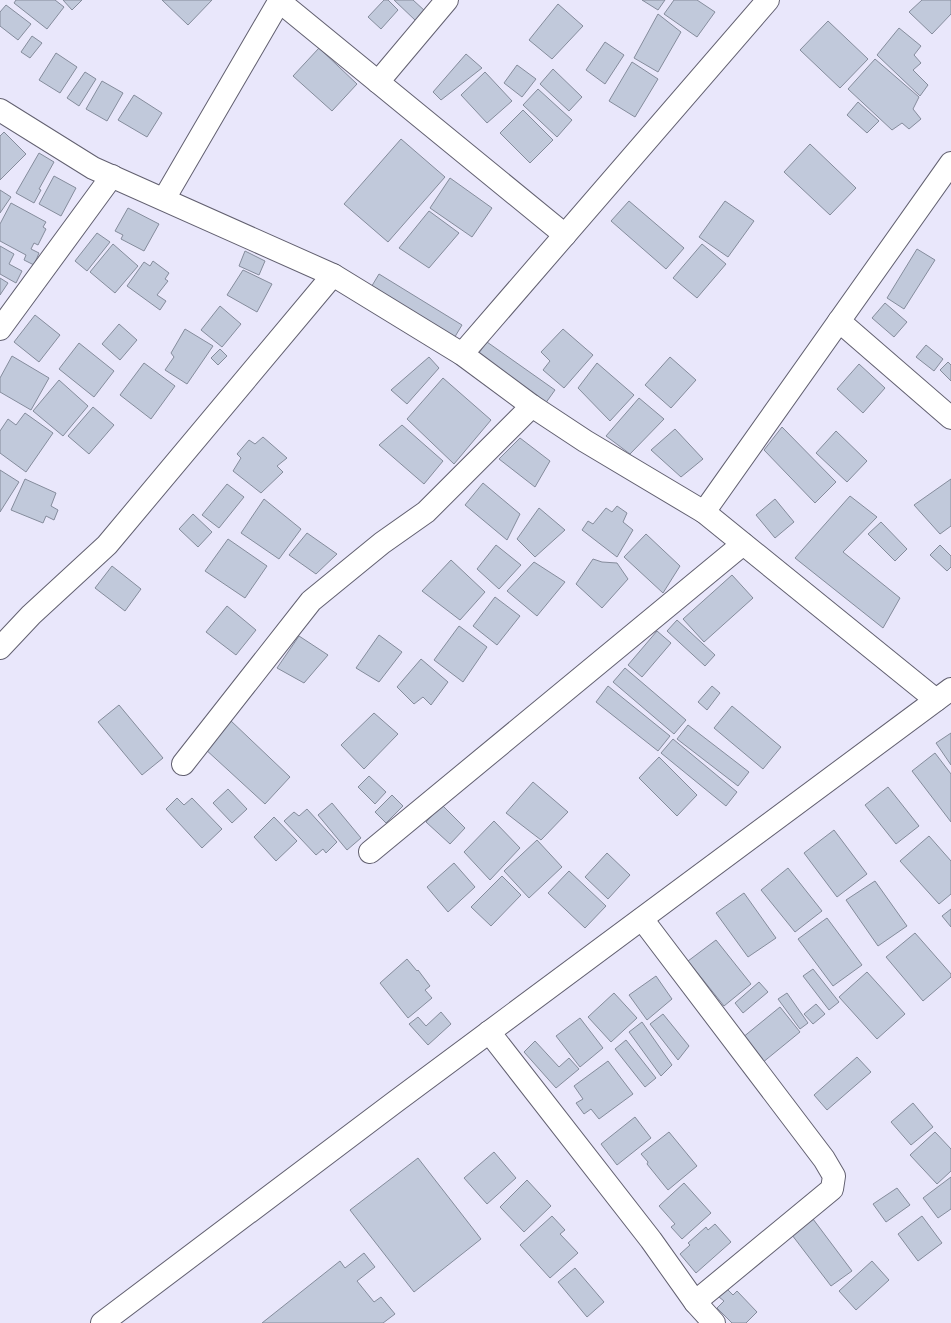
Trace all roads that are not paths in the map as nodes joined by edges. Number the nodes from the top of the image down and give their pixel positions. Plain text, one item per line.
1 (280, 0) edge
2 (447, 0) edge
3 (768, 0) edge
4 (378, 82) junction
5 (0, 110) edge
6 (951, 162) edge
7 (112, 176) junction
8 (164, 199) junction
9 (565, 234) junction
10 (333, 275) junction
11 (839, 321) junction
12 (0, 329) edge
13 (462, 354) junction
14 (532, 406) junction
15 (951, 418) edge
16 (704, 512) junction
17 (743, 544) junction
18 (0, 648) edge
19 (943, 694) edge
20 (183, 764) dead end
21 (370, 852) dead end
22 (642, 919) junction
23 (489, 1032) junction
24 (695, 1302) junction
25 (102, 1323) edge
26 (714, 1323) edge

1 - 4 street
1 - 8 street
2 - 4 street
3 - 9 street
4 - 9 street
5 - 7 street
6 - 11 street
7 - 8 street
7 - 12 street
8 - 10 street
9 - 13 street
10 - 13 street
10 - 18 street
11 - 15 street
11 - 16 street
13 - 14 street
14 - 16 street
14 - 20 street
16 - 17 street
17 - 19 street
17 - 21 street
19 - 22 street
22 - 23 street
22 - 24 street
23 - 24 street
23 - 25 street
24 - 26 street

